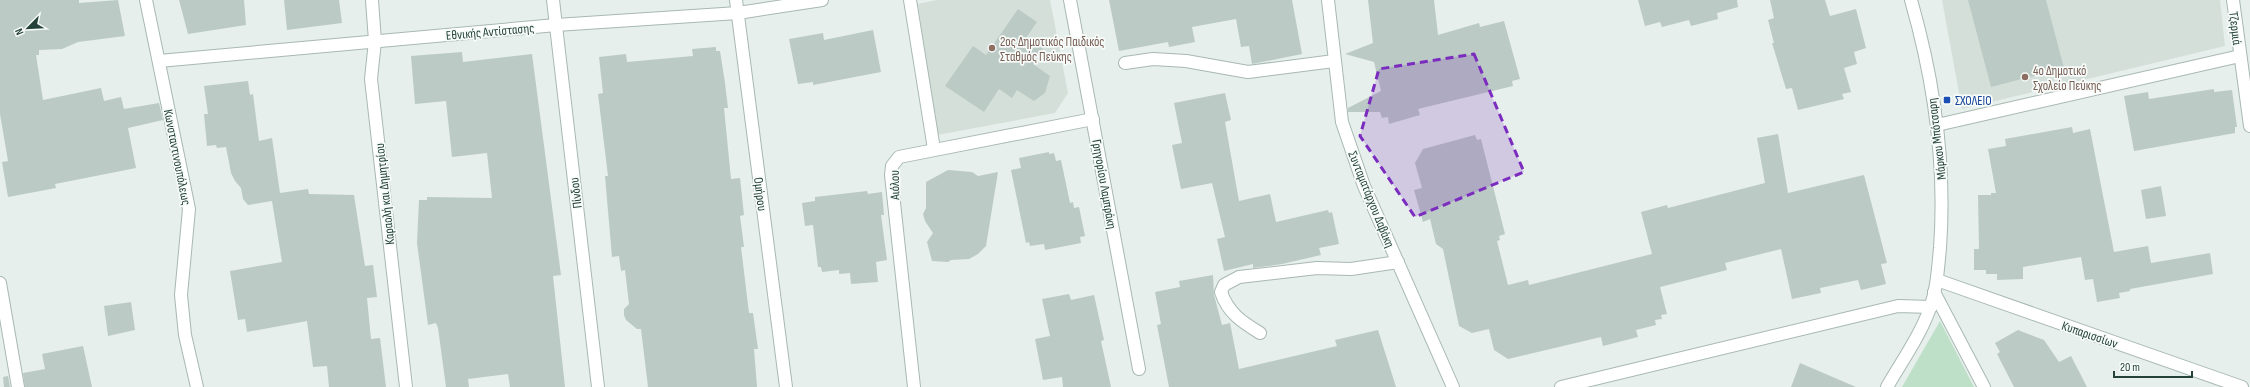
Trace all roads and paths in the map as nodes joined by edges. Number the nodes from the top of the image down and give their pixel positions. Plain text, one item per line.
1 (146, 0) edge
2 (372, 0) edge
3 (553, 0) edge
4 (736, 0) edge
5 (822, 0) edge
6 (910, 0) edge
7 (1070, 0) edge
8 (1328, 0) edge
9 (1911, 0) edge
10 (2232, 0) edge
11 (738, 13) junction
12 (556, 25) junction
13 (374, 41) junction
14 (2240, 56) junction
15 (159, 61) junction
16 (1334, 62) junction
17 (1125, 63) dead end
18 (1093, 119) junction
19 (1937, 125) junction
20 (2250, 126) edge
21 (934, 149) junction
22 (1398, 262) junction
23 (1937, 280) junction
24 (0, 283) edge
25 (1934, 292) junction
26 (1931, 307) junction
27 (1260, 333) dead end
28 (1139, 369) dead end
29 (18, 387) edge
30 (196, 387) edge
31 (406, 387) edge
32 (598, 387) edge
33 (786, 387) edge
34 (914, 387) edge
35 (1453, 387) edge
36 (1561, 387) edge
37 (1886, 387) edge
38 (1984, 387) edge
39 (2242, 387) edge

1 - 15 street, Κωνσταντινουπόλεως
2 - 13 street, Καραολή και Δημητρίου
3 - 12 street, Πίνδου
4 - 11 street, Ομήρου
5 - 11 street, Εθνικής Αντίστασης
6 - 21 street
7 - 18 street, Γρηγορίου Λαμπράκη
8 - 16 street, Συνταματάρχου Δαβάκη
9 - 19 street, Μάρκου Μπότσαρη
10 - 14 street, Τζερμιά
11 - 12 street, Εθνικής Αντίστασης
11 - 33 street, Ομήρου
12 - 13 street, Εθνικής Αντίστασης
12 - 32 street, Πίνδου
13 - 15 street, Εθνικής Αντίστασης
13 - 31 street, Καραολή και Δημητρίου
14 - 19 street
14 - 20 street, Τζερμιά
15 - 30 street, Κωνσταντινουπόλεως
16 - 17 street
16 - 22 street, Συνταματάρχου Δαβάκη
18 - 21 street, Αιόλου
18 - 28 street, Γρηγορίου Λαμπράκη
19 - 23 street, Μάρκου Μπότσαρη
21 - 34 street, Αιόλου
22 - 27 street
22 - 35 street, Συνταματάρχου Δαβάκη
23 - 25 street, Μάρκου Μπότσαρη
23 - 39 street, Κυπαρισσίων
24 - 29 street
25 - 26 street, Μάρκου Μπότσαρη
25 - 38 street
26 - 36 street
26 - 37 street, Μάρκου Μπότσαρη

